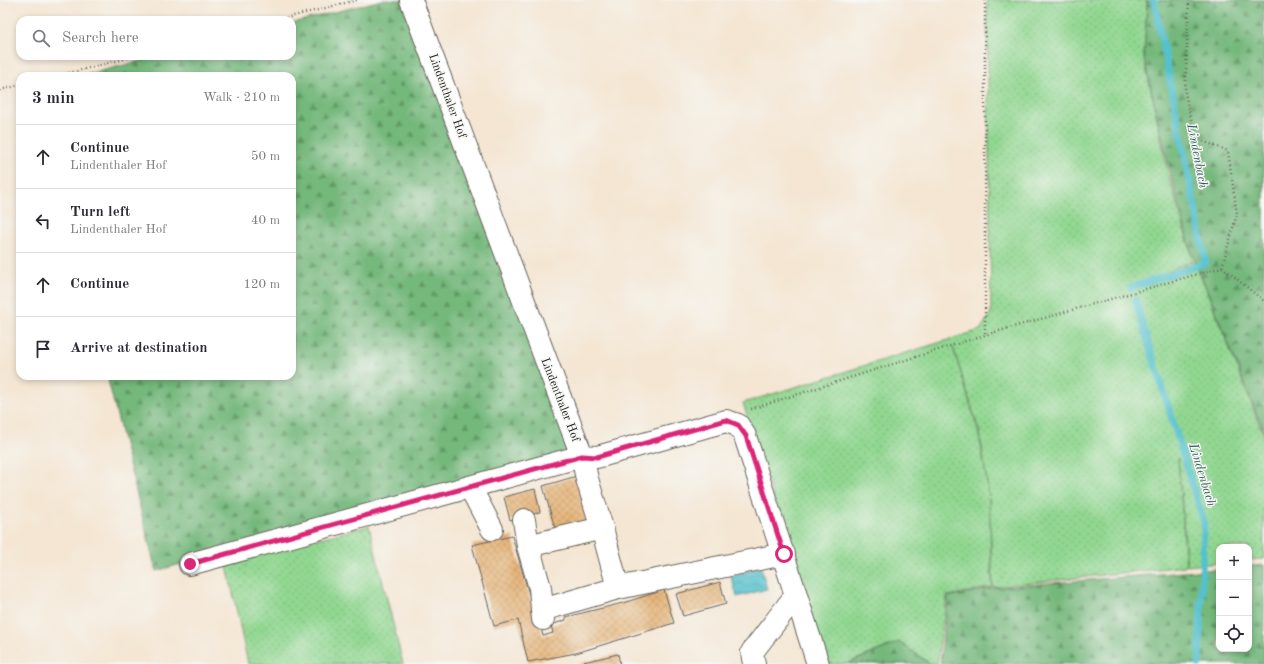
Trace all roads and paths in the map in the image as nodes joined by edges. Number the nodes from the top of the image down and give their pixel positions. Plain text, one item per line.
1 (357, 0) edge
2 (411, 0) edge
3 (985, 0) edge
4 (1189, 0) edge
5 (294, 16) edge
6 (120, 60) edge
7 (73, 72) edge
8 (16, 86) edge
9 (0, 90) edge
10 (1222, 266) junction
11 (1264, 301) edge
12 (985, 335) junction
13 (726, 420) junction
14 (582, 456) junction
15 (470, 487) junction
16 (524, 520) dead end
17 (602, 528) junction
18 (492, 529) dead end
19 (528, 546) junction
20 (784, 554) junction
21 (190, 564) dead end
22 (618, 588) junction
23 (796, 595) junction
24 (754, 664) edge
25 (818, 664) edge

1 - 5 path
2 - 14 lane, Lindenthaler Hof
3 - 12 path
4 - 10 path
6 - 7 path
8 - 9 path
10 - 11 path
10 - 12 path
12 - 13 path
13 - 14 lane, Lindenthaler Hof
13 - 20 lane
14 - 15 lane
14 - 17 lane
15 - 18 lane
15 - 21 lane
16 - 19 lane
17 - 19 lane
17 - 22 lane
19 - 22 lane
20 - 22 lane
20 - 23 lane
23 - 24 lane
23 - 25 lane

